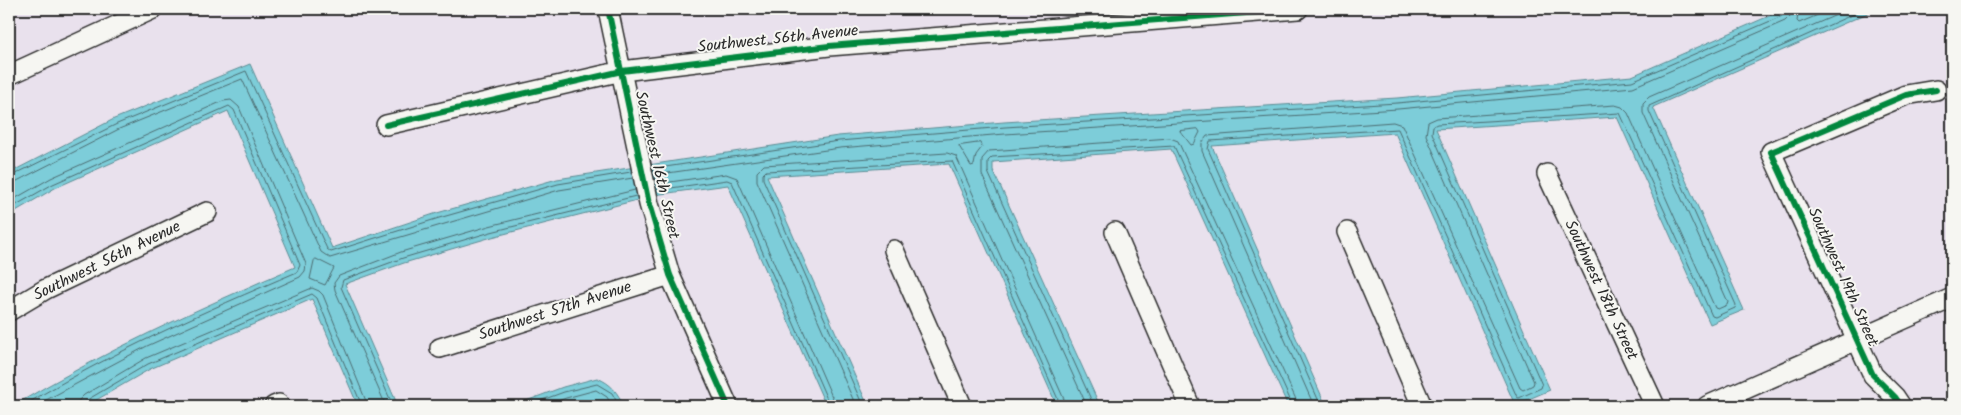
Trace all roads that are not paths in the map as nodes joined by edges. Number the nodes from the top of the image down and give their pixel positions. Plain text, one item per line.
1 (153, 9) edge
2 (608, 9) edge
3 (1298, 9) edge
4 (622, 71) junction
5 (9, 74) edge
6 (1936, 90) dead end
7 (386, 125) dead end
8 (1547, 174) dead end
9 (207, 212) dead end
10 (1115, 232) dead end
11 (1347, 232) dead end
12 (894, 250) dead end
13 (670, 274) junction
14 (1952, 298) edge
15 (9, 311) edge
16 (1856, 340) junction
17 (440, 348) dead end
18 (728, 406) edge
19 (962, 406) edge
20 (1190, 406) edge
21 (1422, 406) edge
22 (1655, 406) edge
23 (1707, 406) edge
24 (1901, 406) edge

1 - 5 street
2 - 4 street, Southwest 16th Street
3 - 4 street, Southwest 56th Avenue
4 - 7 street, Southwest 56th Avenue
4 - 13 street, Southwest 16th Street
6 - 16 street, Southwest 19th Street
8 - 22 street, Southwest 18th Street
9 - 15 street, Southwest 56th Avenue
10 - 20 street
11 - 21 street
12 - 19 street
13 - 17 street, Southwest 57th Avenue
13 - 18 street, Southwest 16th Street
14 - 16 street
16 - 23 street
16 - 24 street, Southwest 19th Street

